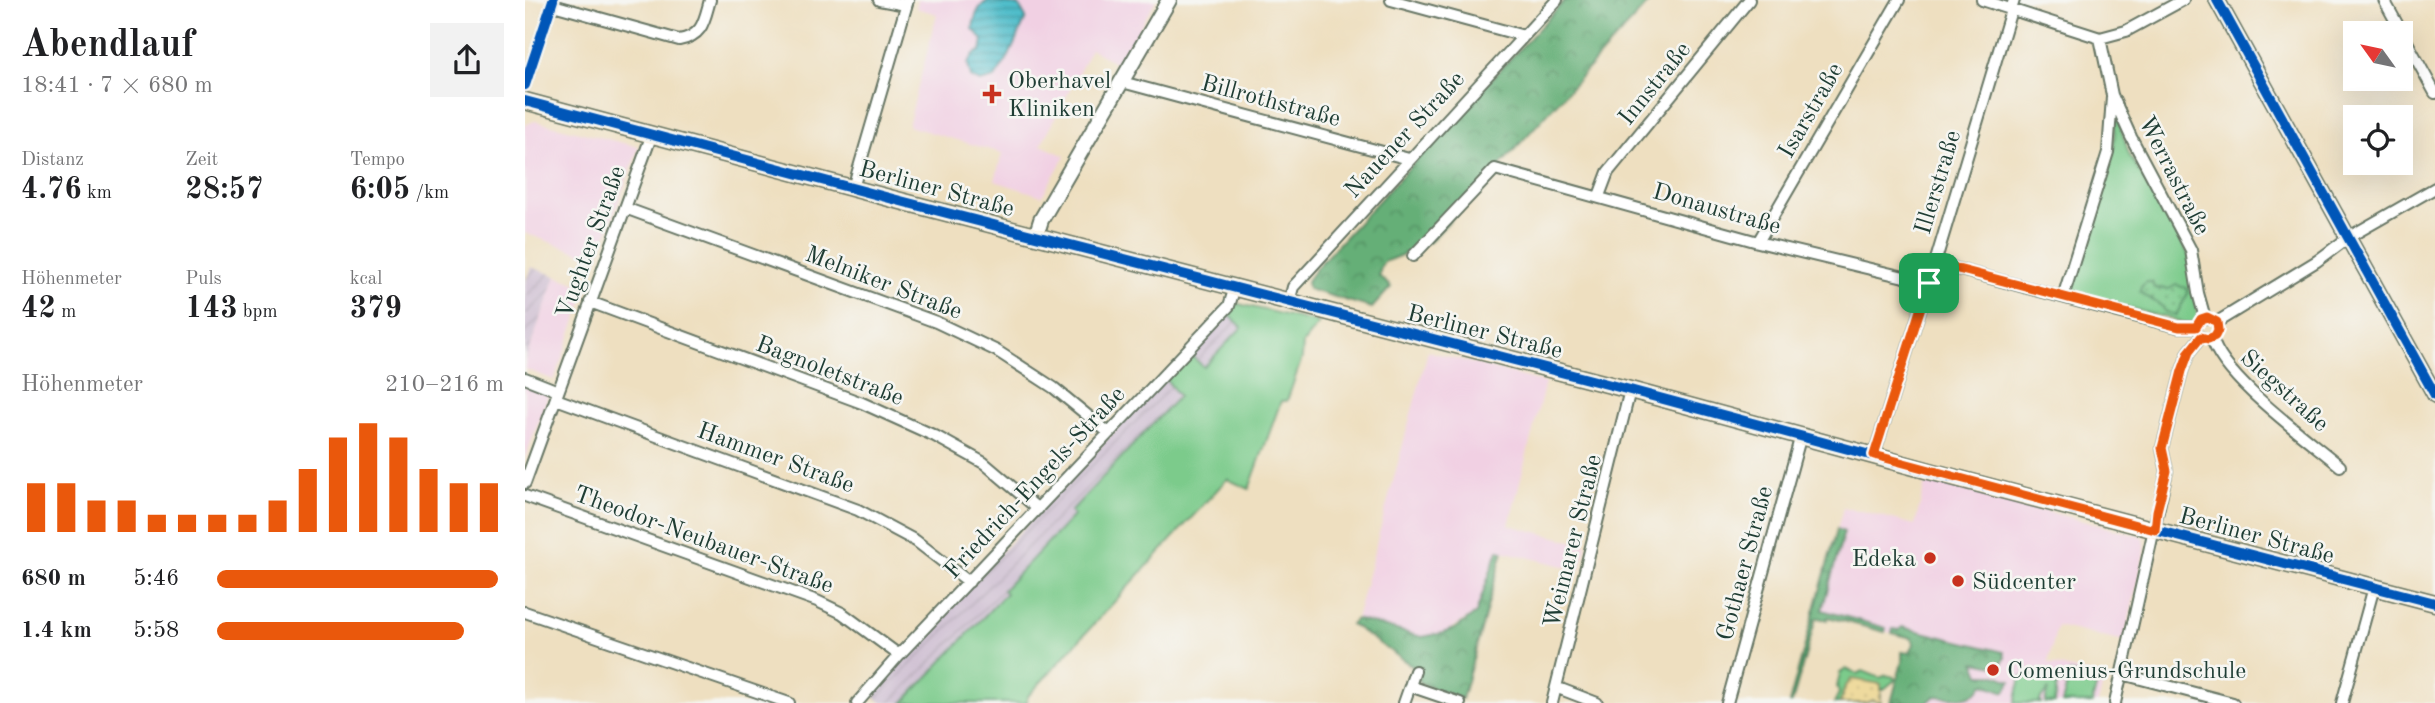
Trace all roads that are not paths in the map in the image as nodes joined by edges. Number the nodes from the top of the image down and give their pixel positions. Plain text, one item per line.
1 (710, 0) edge
2 (879, 0) edge
3 (1169, 0) edge
4 (1391, 0) edge
5 (1557, 0) edge
6 (1749, 0) edge
7 (1899, 0) edge
8 (1982, 0) edge
9 (2183, 0) edge
10 (2217, 0) edge
11 (2384, 0) edge
12 (553, 2) edge
13 (907, 3) edge
14 (2012, 5) edge
15 (1524, 36) junction
16 (2101, 37) junction
17 (1122, 82) junction
18 (525, 85) edge
19 (2435, 93) edge
20 (2112, 94) junction
21 (525, 101) edge
22 (652, 134) junction
23 (1409, 159) junction
24 (853, 188) junction
25 (2435, 188) edge
26 (1599, 196) junction
27 (625, 208) junction
28 (1036, 236) junction
29 (2349, 237) junction
30 (1758, 242) junction
31 (1413, 256) dead end
32 (1935, 263) junction
33 (1929, 283) junction
34 (1235, 287) junction
35 (2063, 297) junction
36 (590, 302) junction
37 (1289, 302) junction
38 (2205, 318) junction
39 (2217, 322) junction
40 (2203, 334) junction
41 (525, 379) edge
42 (1630, 390) junction
43 (557, 395) junction
44 (2435, 395) edge
45 (1109, 433) junction
46 (1801, 435) junction
47 (1874, 455) junction
48 (2340, 466) dead end
49 (525, 483) edge
50 (525, 496) edge
51 (1038, 509) junction
52 (2155, 530) junction
53 (969, 582) junction
54 (2374, 587) junction
55 (2435, 603) edge
56 (525, 612) edge
57 (899, 655) junction
58 (1415, 671) dead end
59 (2122, 674) junction
60 (1410, 685) junction
61 (1558, 688) junction
62 (789, 703) edge
63 (857, 703) edge
64 (1405, 703) edge
65 (1460, 703) edge
66 (1552, 703) edge
67 (1597, 703) edge
68 (1727, 703) edge
69 (2115, 703) edge
70 (2232, 703) edge
71 (2342, 703) edge

1 - 12 street
2 - 13 street
3 - 17 street
4 - 15 street
5 - 15 street, Nauener Straße
6 - 26 street, Innstraße
7 - 30 street, Isarstraße
8 - 14 street
9 - 16 street
10 - 29 street
11 - 19 street
12 - 18 street
13 - 24 street
14 - 16 street
14 - 32 street, Illerstraße
15 - 23 street, Nauener Straße
16 - 20 street, Werrastraße
17 - 23 street, Billrothstraße
17 - 28 street
20 - 35 street, Werrastraße
20 - 38 street, Werrastraße
21 - 22 main road, Berliner Straße
22 - 24 main road, Berliner Straße
22 - 27 street, Vughter Straße
23 - 37 street, Nauener Straße
24 - 28 main road, Berliner Straße
25 - 29 street
26 - 30 street, Donaustraße
26 - 31 street, Donaustraße
27 - 36 street, Vughter Straße
27 - 45 street, Melniker Straße
28 - 34 main road, Berliner Straße
29 - 39 street
29 - 44 street
30 - 33 street, Donaustraße
32 - 33 street, Illerstraße
32 - 35 street
33 - 47 street, Illerstraße
34 - 37 main road, Berliner Straße
34 - 45 street, Friedrich-Engels-Straße
35 - 40 street
36 - 43 street, Vughter Straße
36 - 51 street, Bagnoletstraße
37 - 42 main road, Berliner Straße
38 - 39 street
38 - 40 street
39 - 40 street
40 - 48 street, Siegstraße
40 - 52 street
41 - 43 street, Hammer Straße
42 - 46 main road, Berliner Straße
42 - 61 street, Weimarer Straße
43 - 49 street, Vughter Straße
43 - 53 street, Hammer Straße
45 - 51 street, Friedrich-Engels-Straße
46 - 47 main road, Berliner Straße
46 - 68 street, Gothaer Straße
47 - 52 main road, Berliner Straße
50 - 57 street, Theodor-Neubauer-Straße
51 - 53 street, Friedrich-Engels-Straße
52 - 54 main road, Berliner Straße
52 - 59 street
53 - 57 street, Friedrich-Engels-Straße
54 - 55 main road, Berliner Straße
54 - 71 street
56 - 62 street
57 - 63 street, Friedrich-Engels-Straße
58 - 60 street
59 - 69 street
59 - 70 street
60 - 64 street
60 - 65 street
61 - 66 street, Weimarer Straße
61 - 67 street

